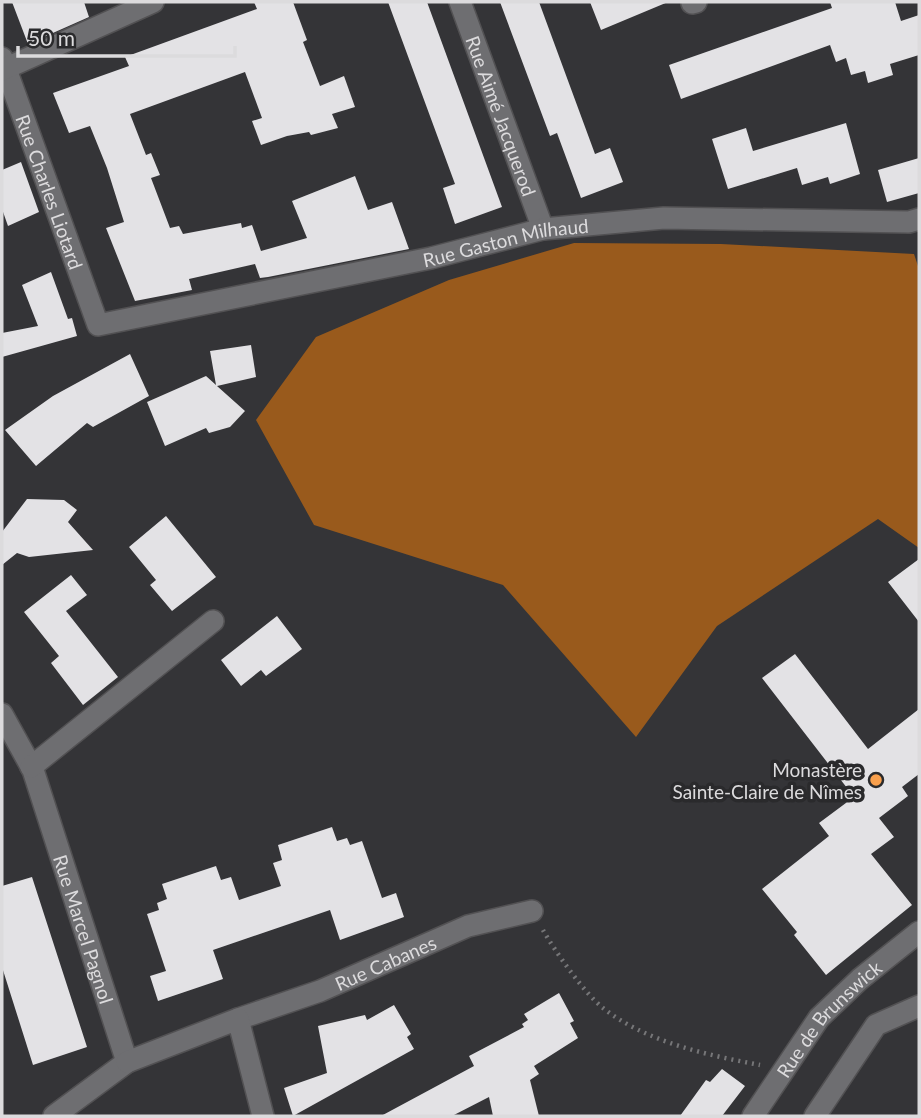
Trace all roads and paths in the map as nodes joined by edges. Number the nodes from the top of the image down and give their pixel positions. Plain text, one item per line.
1 (153, 2) edge
2 (460, 2) edge
3 (3, 66) edge
4 (919, 219) edge
5 (543, 229) junction
6 (98, 325) joint
7 (213, 621) dead end
8 (2, 714) edge
9 (31, 767) junction
10 (532, 911) joint
11 (919, 932) edge
12 (919, 1006) edge
13 (238, 1019) junction
14 (127, 1062) junction
15 (785, 1070) junction
16 (54, 1116) edge
17 (263, 1116) edge
18 (753, 1116) edge
19 (815, 1116) edge

1 - 3 street
2 - 5 street, Rue Aimé Jacquerod
3 - 6 street, Rue Charles Liotard
4 - 5 street, Rue Gaston Milhaud
5 - 6 street, Rue Gaston Milhaud
7 - 9 street
8 - 9 street, Rue Marcel Pagnol
9 - 14 street, Rue Marcel Pagnol
10 - 13 street, Rue Cabanes
10 - 15 path
11 - 15 street, Rue de Brunswick
12 - 19 street
13 - 14 street, Rue Cabanes
13 - 17 street
14 - 16 street
15 - 18 street, Rue de Brunswick

